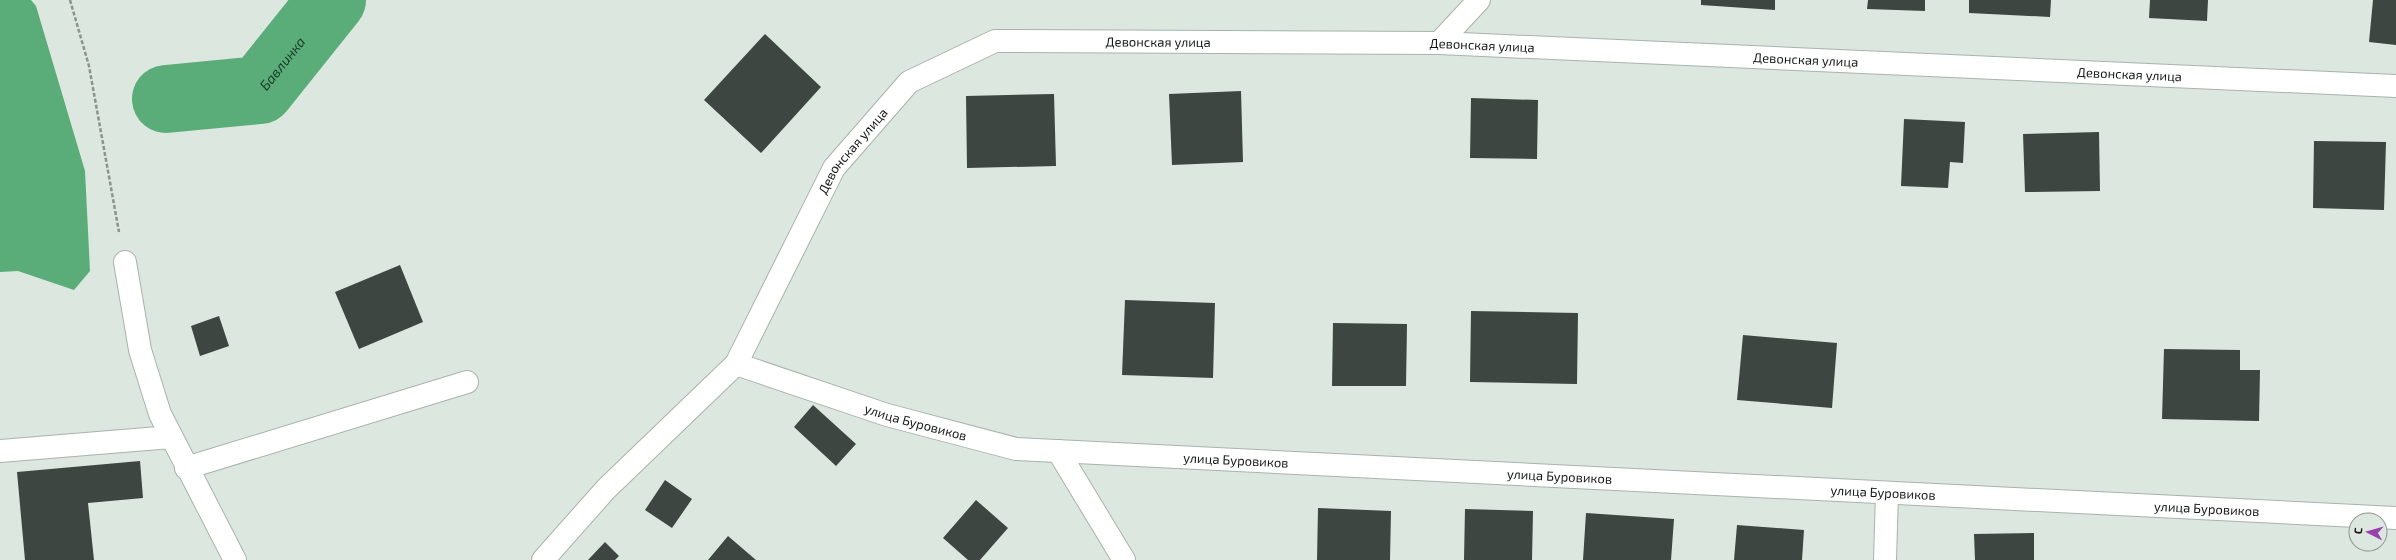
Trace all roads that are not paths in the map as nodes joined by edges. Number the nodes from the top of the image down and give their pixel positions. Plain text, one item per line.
1 (1478, 0) edge
2 (1439, 43) junction
3 (2396, 86) edge
4 (125, 262) road end
5 (736, 364) junction
6 (467, 382) dead end
7 (172, 437) junction
8 (0, 451) edge
9 (1058, 451) junction
10 (186, 468) junction
11 (1887, 493) junction
12 (2396, 518) edge
13 (235, 560) edge
14 (543, 560) edge
15 (1124, 560) edge
16 (1885, 560) edge

1 - 2 street
2 - 3 street, Девонская улица
2 - 5 street, Девонская улица
4 - 7 street
5 - 9 street, улица Буровиков
5 - 14 street, Девонская улица
6 - 10 street
7 - 8 street
7 - 10 street
9 - 11 street, улица Буровиков
9 - 15 street
10 - 13 street
11 - 12 street, улица Буровиков
11 - 16 street

